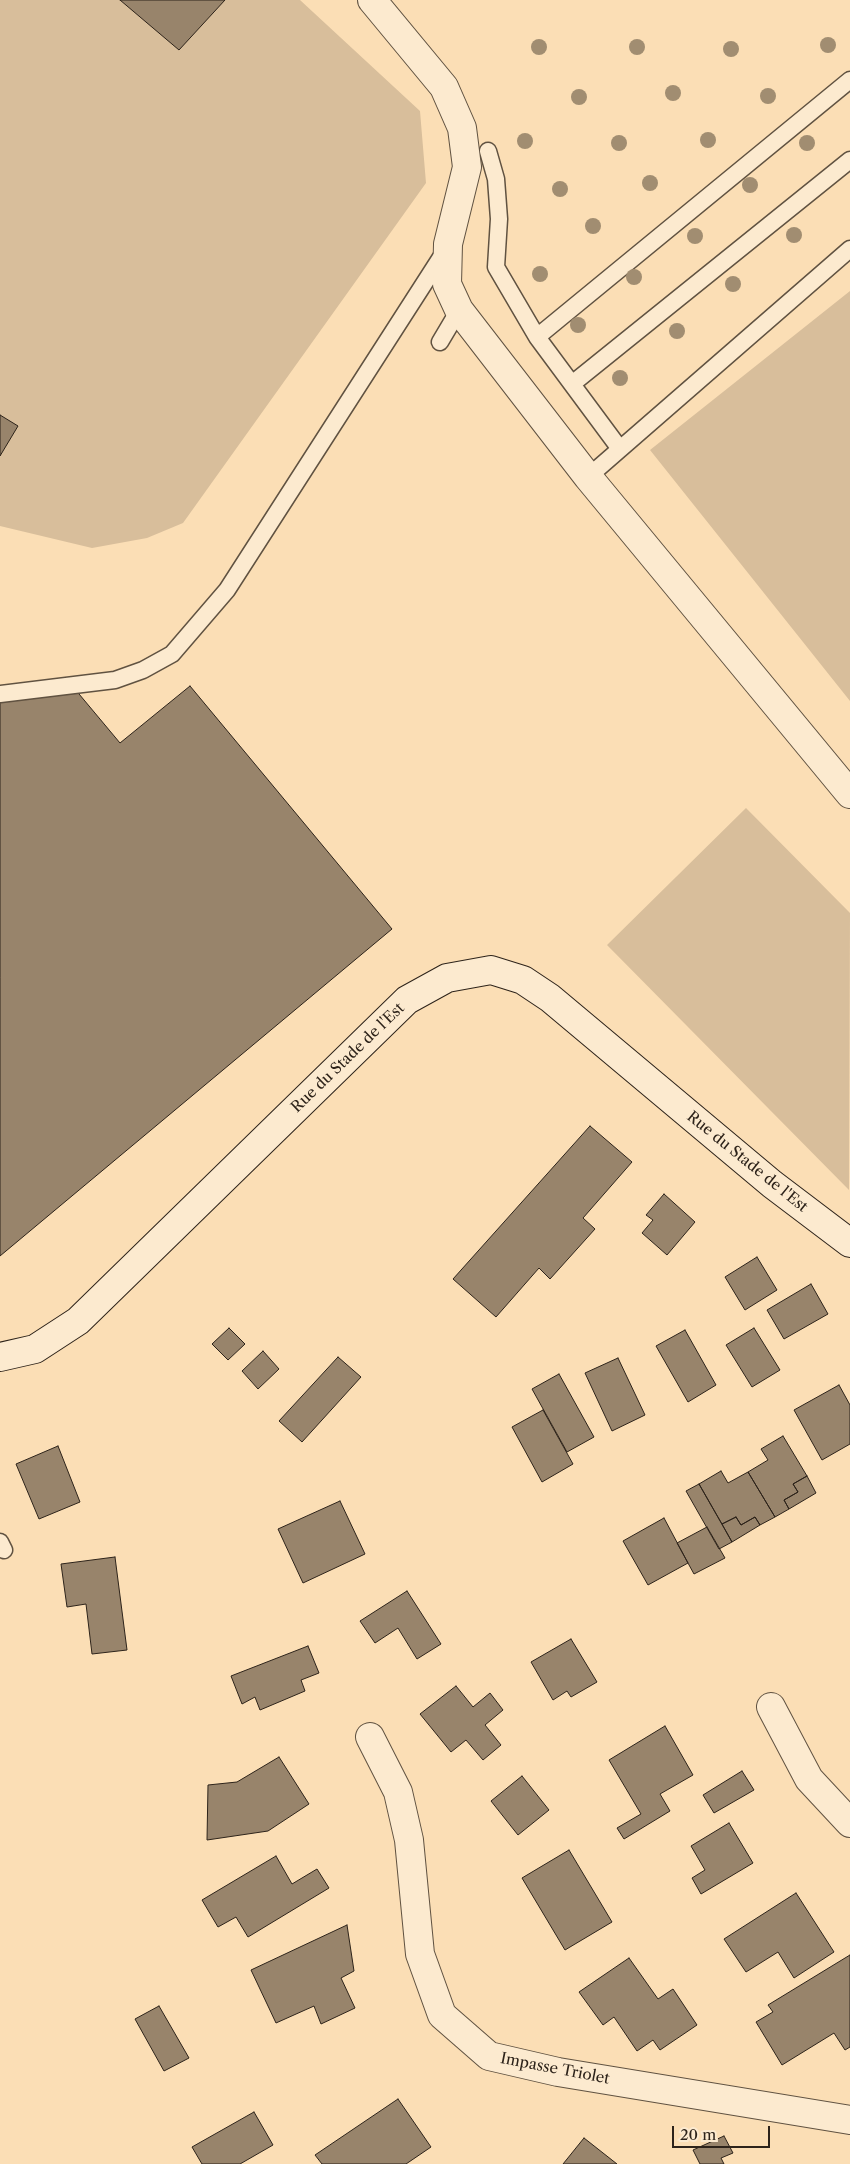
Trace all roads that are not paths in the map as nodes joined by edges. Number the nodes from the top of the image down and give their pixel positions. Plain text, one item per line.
1 (372, 0) edge
2 (850, 80) edge
3 (488, 150) dead end
4 (850, 160) edge
5 (448, 244) junction
6 (850, 249) edge
7 (459, 310) junction
8 (537, 337) junction
9 (440, 342) dead end
10 (572, 384) junction
11 (620, 448) junction
12 (588, 477) junction
13 (0, 694) edge
14 (850, 794) edge
15 (850, 1243) edge
16 (9, 1355) edge
17 (0, 1376) edge
18 (771, 1707) dead end
19 (370, 1737) dead end
20 (850, 1822) edge
21 (850, 2120) edge

1 - 5 street
2 - 8 lane
3 - 8 lane
4 - 10 lane
5 - 7 street
5 - 13 lane
6 - 11 lane
7 - 9 lane
7 - 12 street
8 - 10 lane
10 - 11 lane
11 - 12 lane
12 - 14 street
15 - 16 street, Rue du Stade de l'Est
16 - 17 street, Rue du Stade de l'Est
18 - 20 street
19 - 21 street, Impasse Triolet

